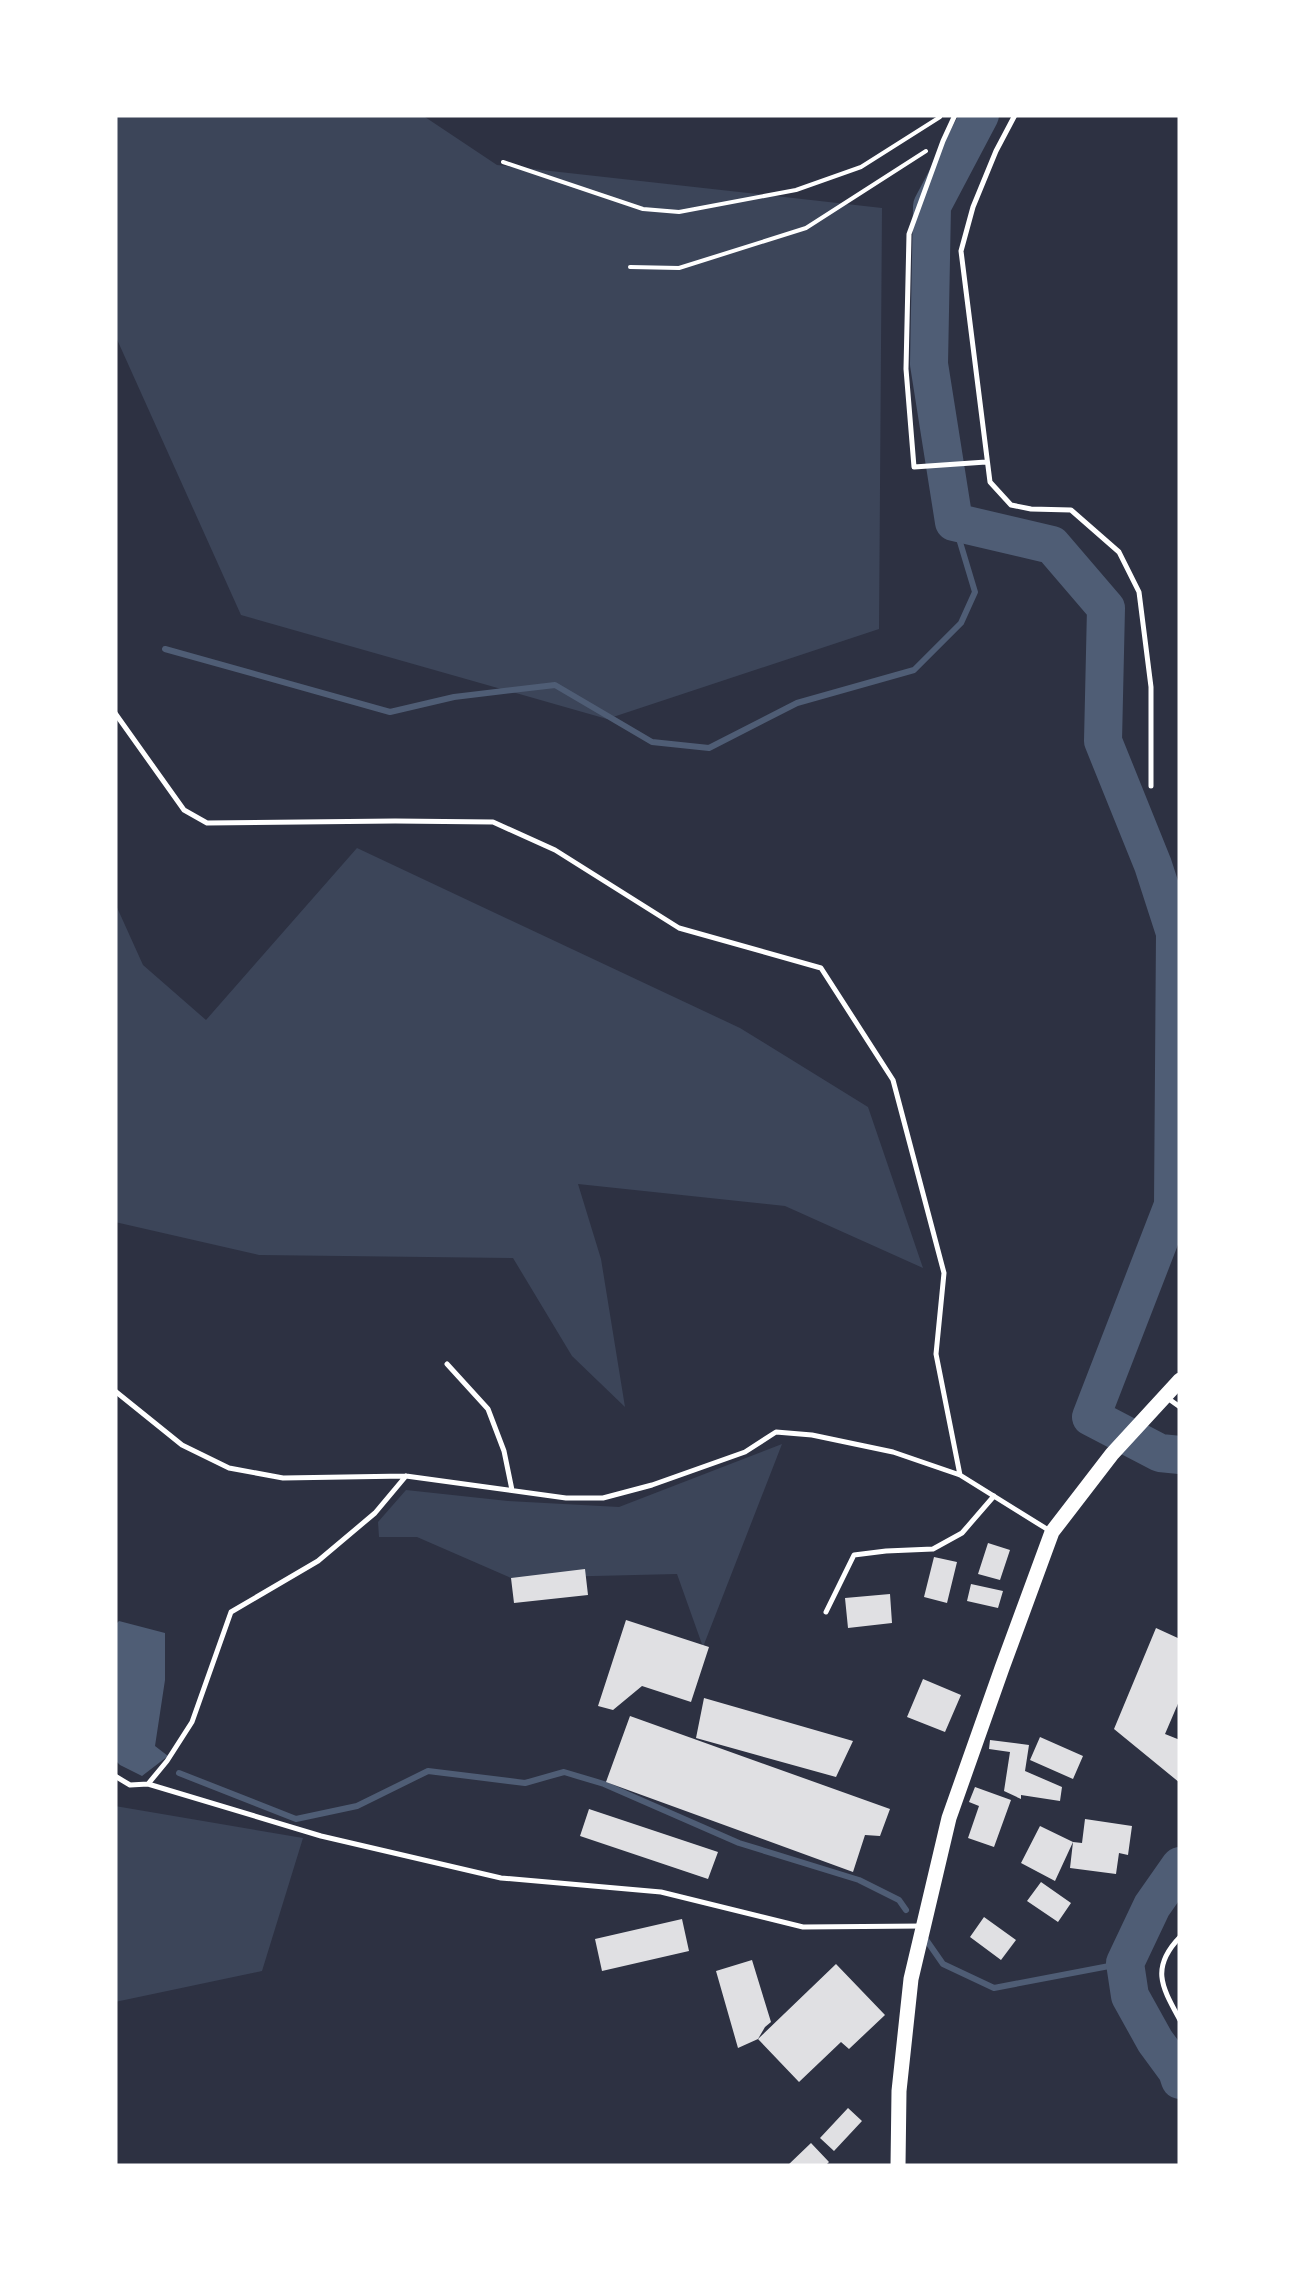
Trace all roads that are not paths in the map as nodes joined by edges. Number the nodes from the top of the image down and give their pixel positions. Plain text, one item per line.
1 (955, 115) edge
2 (1015, 115) edge
3 (986, 462) dead end
4 (115, 713) edge
5 (1151, 786) dead end
6 (447, 1364) dead end
7 (1180, 1380) edge
8 (115, 1391) edge
9 (1173, 1402) edge
10 (960, 1475) junction
11 (406, 1476) junction
12 (512, 1490) junction
13 (994, 1496) junction
14 (1052, 1532) junction
15 (826, 1612) dead end
16 (115, 1776) edge
17 (148, 1784) junction
18 (924, 1926) junction
19 (1180, 1937) edge
20 (1180, 2020) edge
21 (898, 2166) edge

1 - 3 lane
2 - 5 lane
4 - 10 lane
6 - 12 lane
7 - 9 main road
8 - 11 lane
9 - 14 main road
10 - 12 lane
10 - 13 lane
11 - 12 lane
11 - 17 lane
13 - 14 lane
13 - 15 lane
14 - 18 main road
16 - 17 lane
17 - 18 lane
18 - 21 main road
19 - 20 lane

